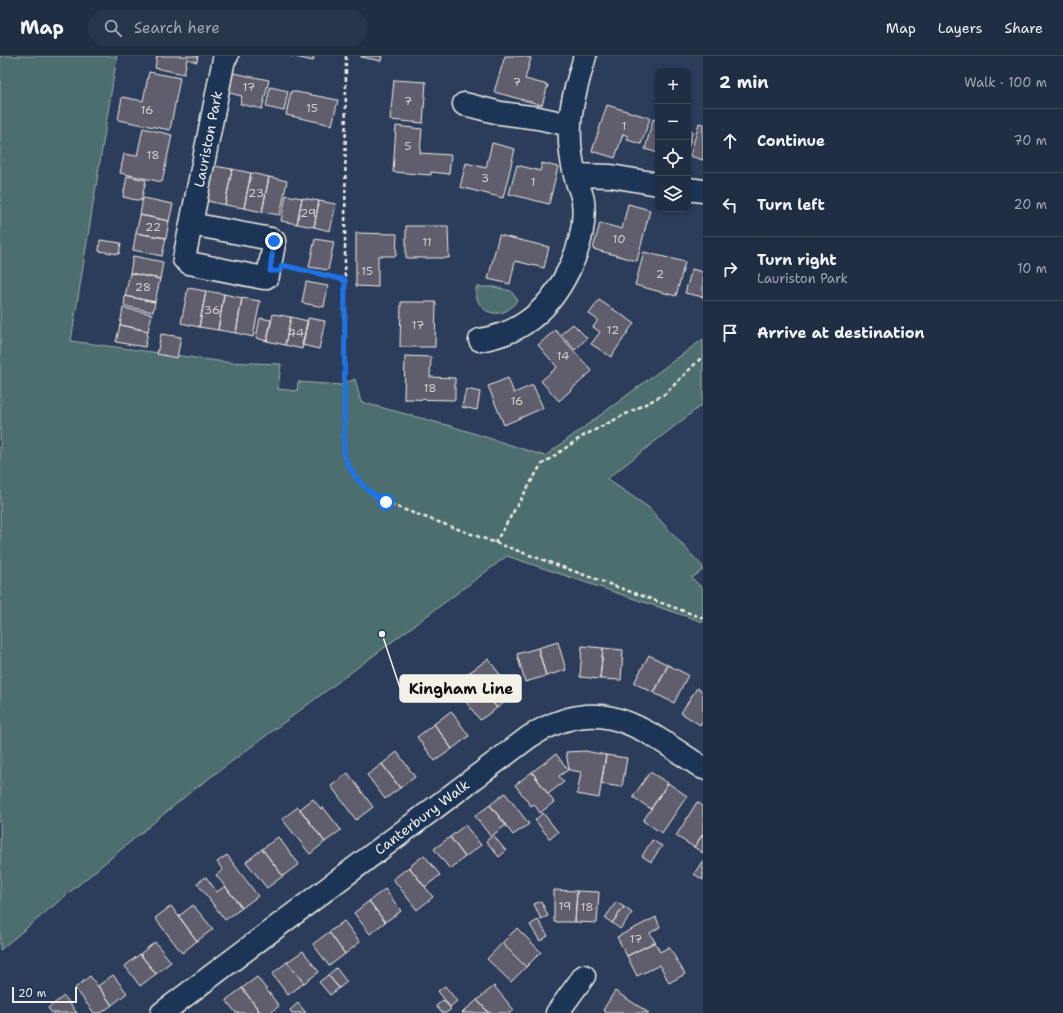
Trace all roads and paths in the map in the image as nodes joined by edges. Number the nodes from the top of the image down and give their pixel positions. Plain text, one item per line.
1 (227, 56) edge
2 (346, 56) edge
3 (585, 56) edge
4 (464, 104) dead end
5 (570, 125) junction
6 (575, 175) junction
7 (655, 183) edge
8 (691, 189) edge
9 (703, 191) edge
10 (191, 224) junction
11 (270, 271) junction
12 (345, 280) junction
13 (480, 340) dead end
14 (703, 356) edge
15 (495, 543) junction
16 (703, 618) edge
17 (703, 768) edge
18 (584, 976) dead end
19 (162, 1013) edge
20 (557, 1013) edge

1 - 10 street, Lauriston Park
2 - 12 path
3 - 5 street
4 - 5 street
5 - 6 street
6 - 7 street
6 - 13 street
8 - 9 street
10 - 11 street
10 - 11 street, Lauriston Park
11 - 12 path
12 - 15 path
14 - 15 path
15 - 16 path
17 - 19 street, Canterbury Walk
18 - 20 street

